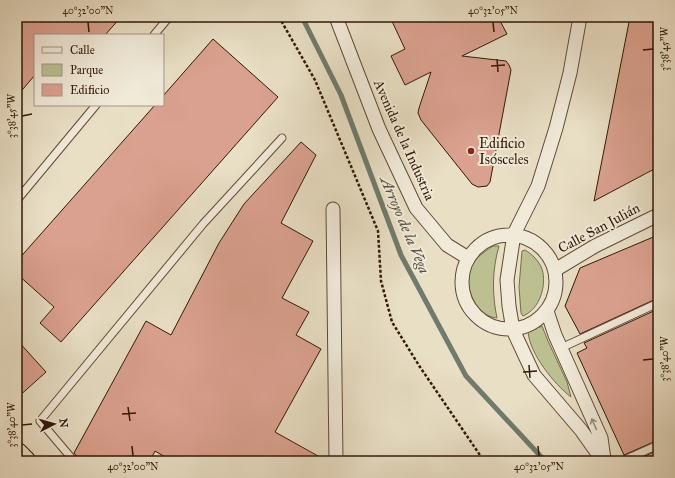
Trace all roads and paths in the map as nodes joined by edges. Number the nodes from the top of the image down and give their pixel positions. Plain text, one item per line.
1 (169, 17) edge
2 (279, 17) edge
3 (336, 17) edge
4 (580, 17) edge
5 (155, 34) edge
6 (95, 106) edge
7 (282, 138) dead end
8 (17, 200) edge
9 (333, 209) dead end
10 (658, 215) edge
11 (514, 234) junction
12 (468, 258) junction
13 (555, 270) junction
14 (658, 303) edge
15 (547, 311) junction
16 (513, 330) junction
17 (561, 348) junction
18 (658, 445) edge
19 (17, 454) edge
20 (24, 461) edge
21 (74, 461) edge
22 (336, 461) edge
23 (484, 461) edge
24 (604, 461) edge
25 (622, 461) edge

1 - 5 lane
2 - 23 path
3 - 12 street, Avenida de la Industria
4 - 11 street
6 - 8 lane
7 - 21 lane
9 - 22 street
10 - 13 street, Calle San Julián
11 - 12 street
11 - 13 street
11 - 16 street
12 - 16 street
13 - 15 street
14 - 17 lane
15 - 16 street
15 - 17 street
16 - 24 street
24 -> 17 street
18 - 25 lane
19 - 20 highway

